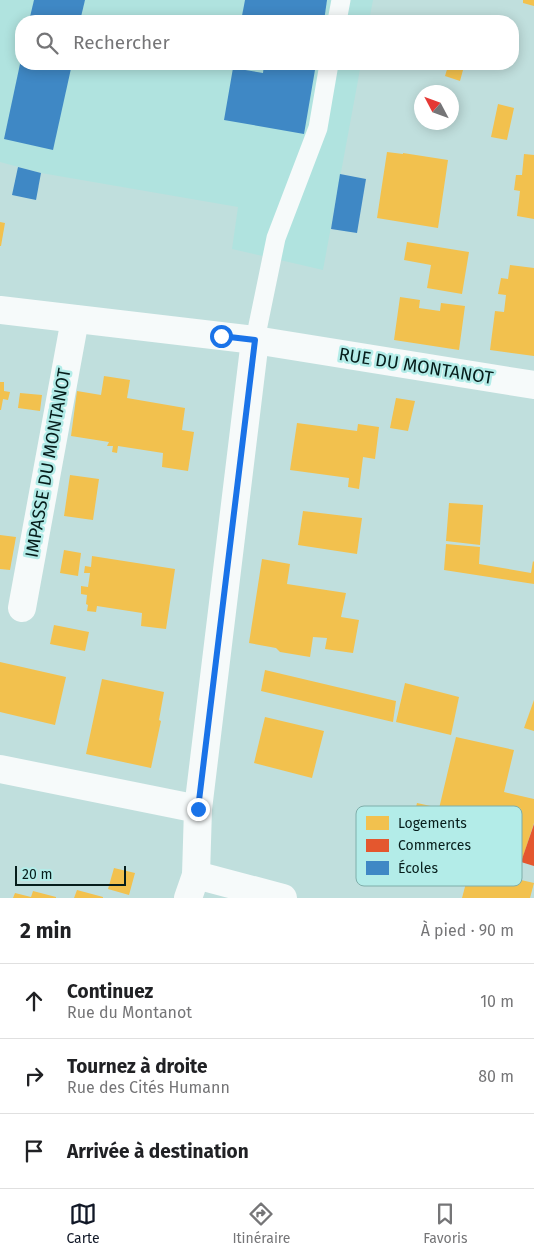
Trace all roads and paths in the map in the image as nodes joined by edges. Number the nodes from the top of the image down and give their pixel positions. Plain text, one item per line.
1 (341, 0) edge
2 (338, 15) edge
3 (328, 70) edge
4 (0, 310) edge
5 (75, 319) junction
6 (255, 340) junction
7 (534, 385) edge
8 (22, 608) dead end
9 (0, 769) edge
10 (198, 809) junction
11 (192, 886) edge
12 (282, 898) edge

1 - 2 lane
3 - 6 lane
4 - 5 street, RUE DU MONTANOT
5 - 6 street, RUE DU MONTANOT
5 - 8 street, IMPASSE DU MONTANOT
6 - 7 street, RUE DU MONTANOT
6 - 10 street
9 - 10 street
10 - 11 street
11 - 12 street

